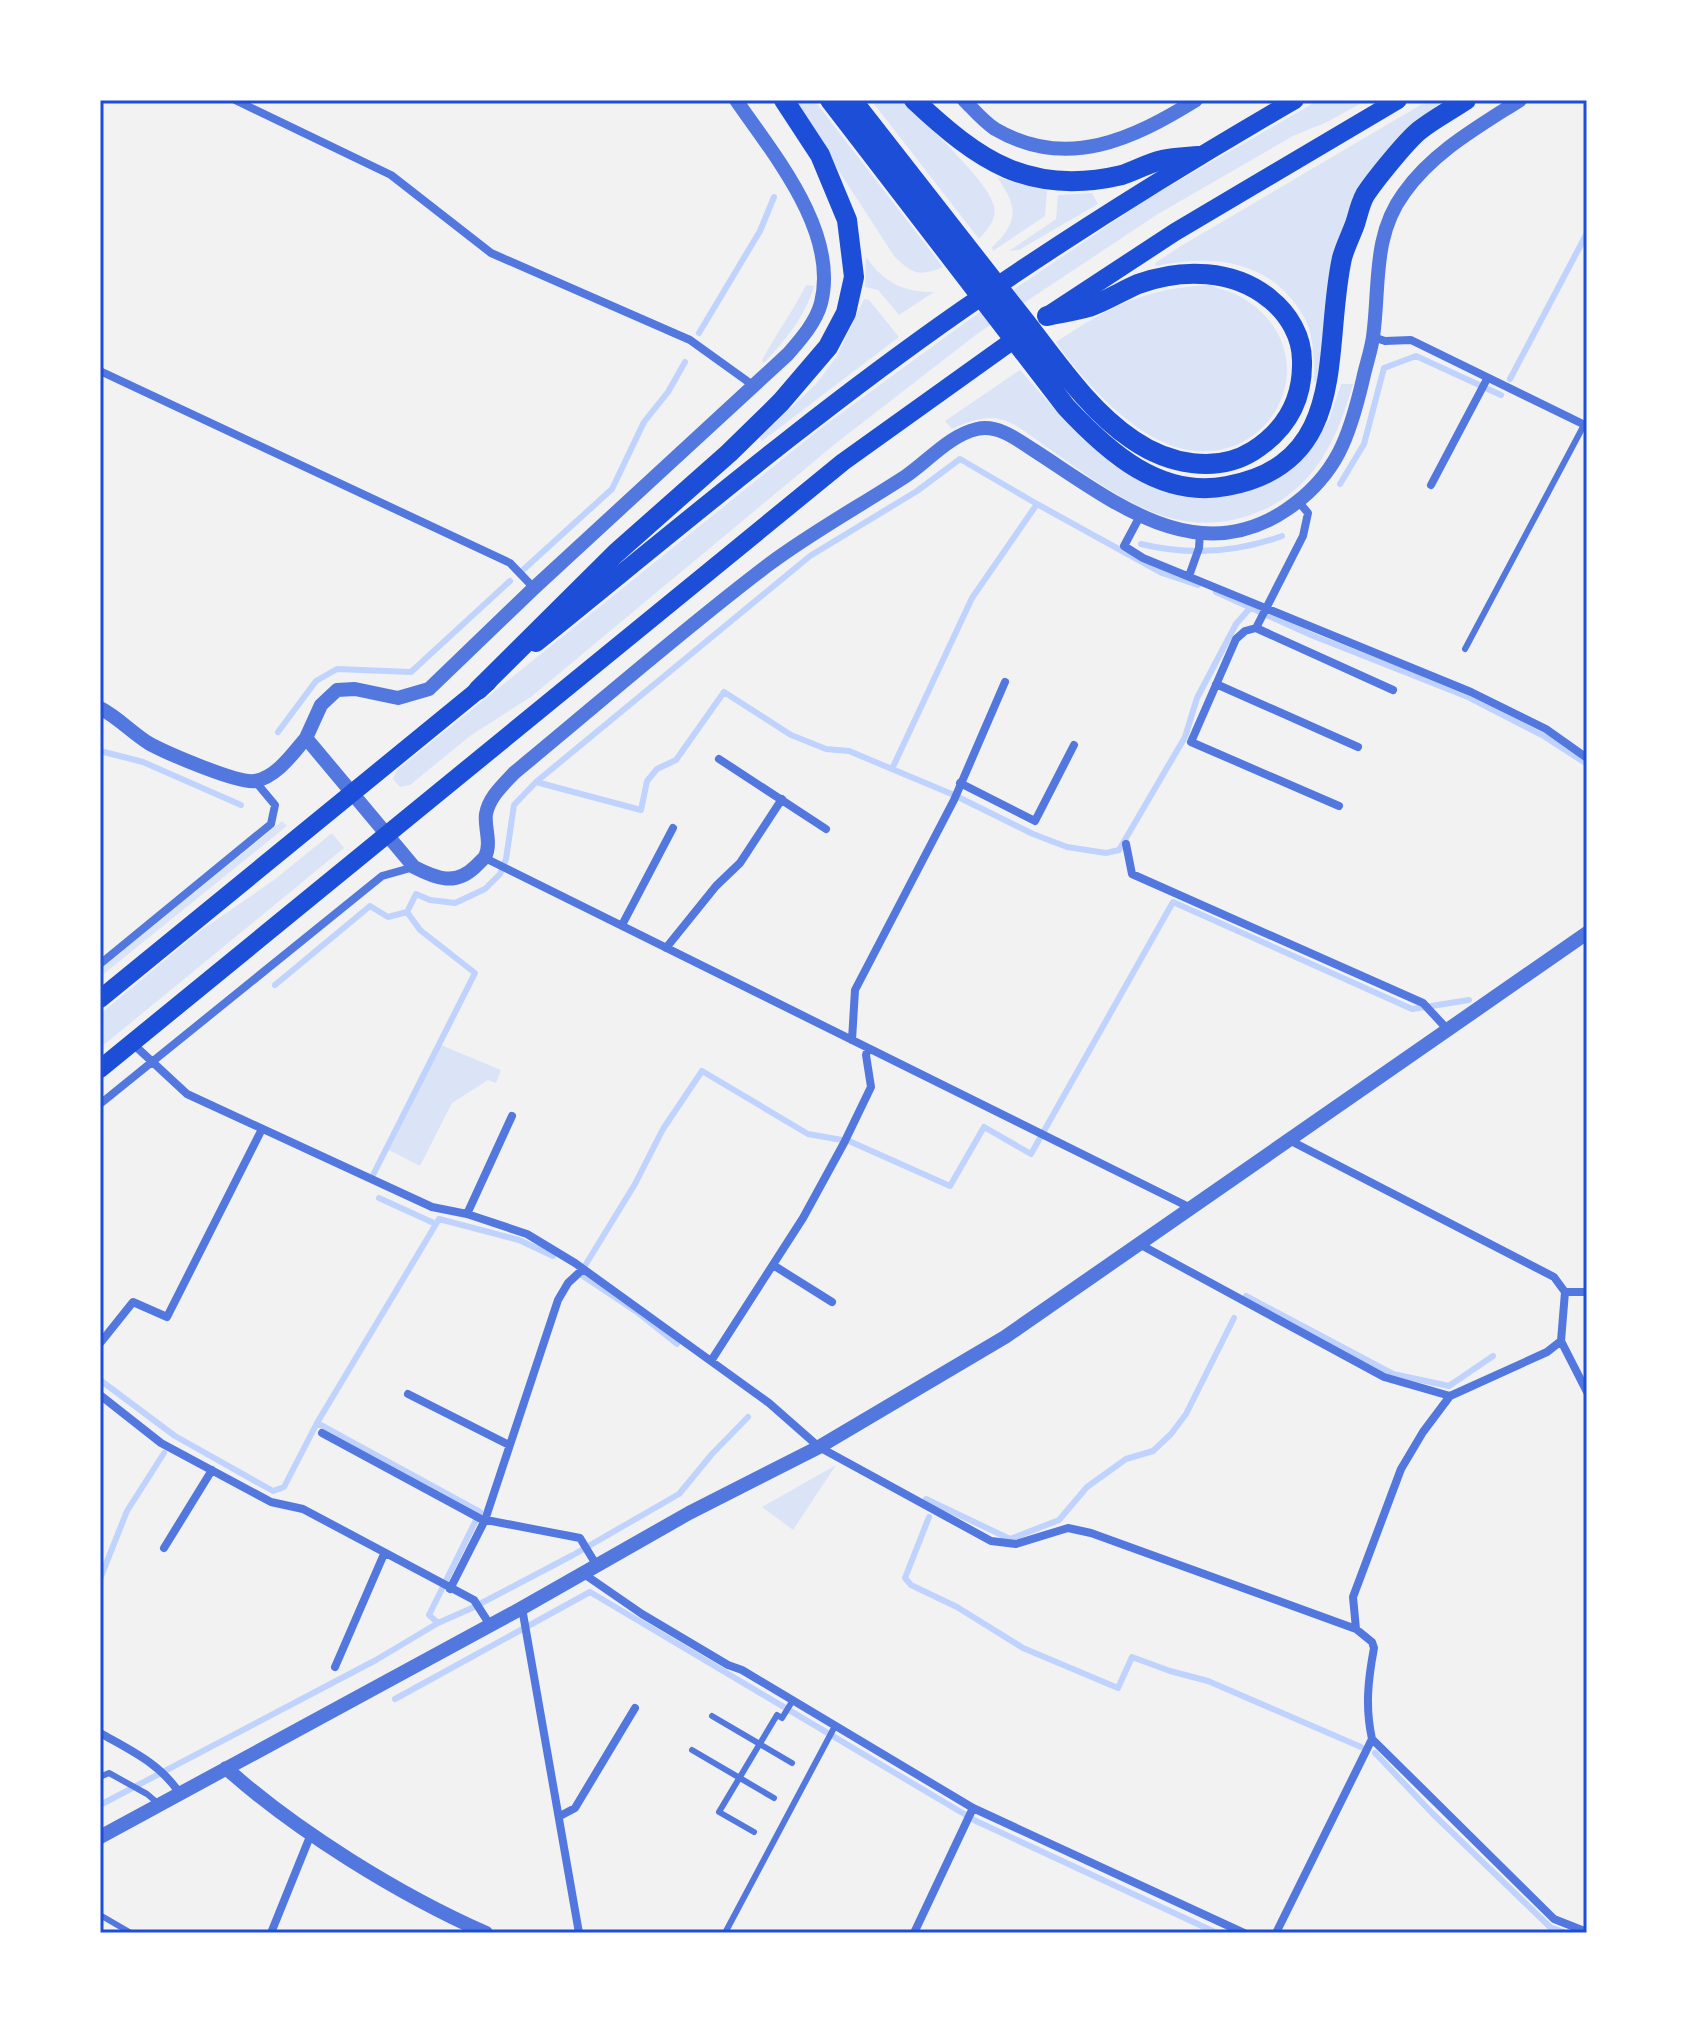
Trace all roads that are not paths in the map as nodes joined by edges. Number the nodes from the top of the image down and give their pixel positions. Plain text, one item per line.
1 (235, 100) edge
2 (736, 100) edge
3 (784, 100) edge
4 (830, 100) edge
5 (852, 100) edge
6 (914, 100) edge
7 (964, 100) edge
8 (1196, 100) edge
9 (1295, 100) edge
10 (1398, 100) edge
11 (1466, 100) edge
12 (1520, 100) edge
13 (1198, 156) junction
14 (953, 244) junction
15 (1047, 316) junction
16 (1373, 337) junction
17 (1045, 363) junction
18 (100, 371) edge
19 (1484, 384) junction
20 (754, 386) junction
21 (1586, 426) edge
22 (1431, 485) dead end
23 (1298, 501) junction
24 (1140, 516) junction
25 (1200, 532) junction
26 (1189, 576) junction
27 (534, 588) junction
28 (1264, 612) junction
29 (1256, 628) junction
30 (1465, 649) dead end
31 (1005, 682) dead end
32 (1216, 684) junction
33 (478, 690) junction
34 (1393, 690) dead end
35 (100, 708) edge
36 (306, 738) junction
37 (1074, 745) dead end
38 (1358, 747) dead end
39 (1587, 758) edge
40 (719, 759) dead end
41 (255, 781) junction
42 (957, 792) junction
43 (353, 794) junction
44 (782, 799) junction
45 (1339, 806) dead end
46 (673, 828) dead end
47 (826, 829) dead end
48 (385, 834) junction
49 (1126, 844) dead end
50 (497, 864) junction
51 (414, 867) junction
52 (622, 925) junction
53 (1587, 933) edge
54 (666, 948) junction
55 (100, 964) edge
56 (100, 999) edge
57 (1448, 1030) junction
58 (852, 1040) junction
59 (132, 1043) junction
60 (868, 1048) junction
61 (153, 1060) junction
62 (100, 1069) edge
63 (100, 1104) edge
64 (512, 1116) dead end
65 (262, 1129) junction
66 (1291, 1141) junction
67 (1191, 1208) junction
68 (467, 1214) junction
69 (1141, 1245) junction
70 (773, 1265) junction
71 (583, 1269) junction
72 (1565, 1292) junction
73 (1587, 1292) edge
74 (832, 1302) dead end
75 (1561, 1341) junction
76 (101, 1342) edge
77 (711, 1361) junction
78 (1587, 1392) edge
79 (408, 1394) dead end
80 (100, 1395) edge
81 (1450, 1396) junction
82 (322, 1433) dead end
83 (509, 1445) junction
84 (819, 1447) junction
85 (212, 1470) junction
86 (480, 1518) junction
87 (164, 1548) dead end
88 (384, 1554) junction
89 (597, 1566) junction
90 (584, 1574) junction
91 (445, 1587) junction
92 (522, 1608) junction
93 (490, 1625) junction
94 (1356, 1629) junction
95 (335, 1667) dead end
96 (791, 1703) junction
97 (635, 1708) dead end
98 (712, 1716) dead end
99 (834, 1729) junction
100 (100, 1733) edge
101 (1372, 1739) junction
102 (759, 1744) junction
103 (692, 1750) dead end
104 (792, 1763) dead end
105 (226, 1768) junction
106 (100, 1777) edge
107 (740, 1777) junction
108 (180, 1794) junction
109 (774, 1798) dead end
110 (160, 1805) junction
111 (970, 1814) junction
112 (560, 1816) junction
113 (754, 1832) dead end
114 (311, 1834) junction
115 (100, 1837) edge
116 (100, 1915) edge
117 (1587, 1932) edge
118 (131, 1933) edge
119 (271, 1933) edge
120 (486, 1933) edge
121 (579, 1933) edge
122 (725, 1933) edge
123 (914, 1933) edge
124 (1244, 1933) edge
125 (1276, 1933) edge

1 - 20 street
2 - 20 street
3 - 33 highway
4 - 14 highway
5 - 14 highway
6 - 13 highway
7 - 8 street
9 - 13 highway
10 - 15 highway
11 - 17 highway
12 - 16 street
13 - 33 highway
14 - 17 highway
15 - 17 highway
15 - 48 highway
16 - 19 street
16 - 23 street
18 - 27 street
19 - 21 street
19 - 22 street
20 - 27 street
21 - 30 lane
23 - 25 street
23 - 28 street
24 - 25 street
24 - 26 street
24 - 50 street
25 - 26 street
26 - 28 street
27 - 36 street
28 - 29 street
28 - 39 street
29 - 32 street
29 - 34 street
31 - 42 street
32 - 38 street
32 - 45 street
33 - 43 highway
35 - 41 street
36 - 41 street
36 - 43 street
37 - 42 street
40 - 44 street
41 - 55 street
42 - 58 street
43 - 48 street
43 - 56 highway
44 - 47 street
44 - 54 street
46 - 52 street
48 - 51 street
48 - 59 highway
49 - 57 street
50 - 51 street
50 - 52 street
51 - 61 street
52 - 54 street
53 - 57 street
54 - 58 street
57 - 66 street
58 - 60 street
59 - 61 street
59 - 62 highway
60 - 67 street
60 - 70 street
61 - 63 street
61 - 65 street
64 - 68 street
65 - 68 street
65 - 76 street
66 - 67 street
66 - 72 street
67 - 69 street
68 - 71 street
69 - 81 street
69 - 84 street
70 - 74 street
70 - 77 street
71 - 77 street
71 - 83 street
72 - 73 street
72 - 75 street
75 - 78 street
75 - 81 street
77 - 84 street
79 - 83 street
80 - 85 street
81 - 94 street
82 - 86 street
83 - 86 street
84 - 89 street
84 - 94 street
85 - 87 street
85 - 88 street
86 - 89 street
86 - 91 street
88 - 91 street
88 - 95 street
89 - 90 street
90 - 92 street
90 - 96 street
91 - 93 street
92 - 93 street
92 - 112 street
93 - 105 street
94 - 101 street
96 - 99 street
96 - 102 lane
97 - 112 street
98 - 102 lane
99 - 111 street
99 - 122 lane
100 - 108 street
101 - 117 street
101 - 125 street
102 - 104 lane
102 - 107 lane
103 - 107 lane
105 - 108 street
105 - 114 street
106 - 110 lane
107 - 109 lane
107 - 113 lane
108 - 110 street
110 - 115 street
111 - 123 street
111 - 124 street
112 - 121 street
114 - 119 street
114 - 120 street
116 - 118 lane

